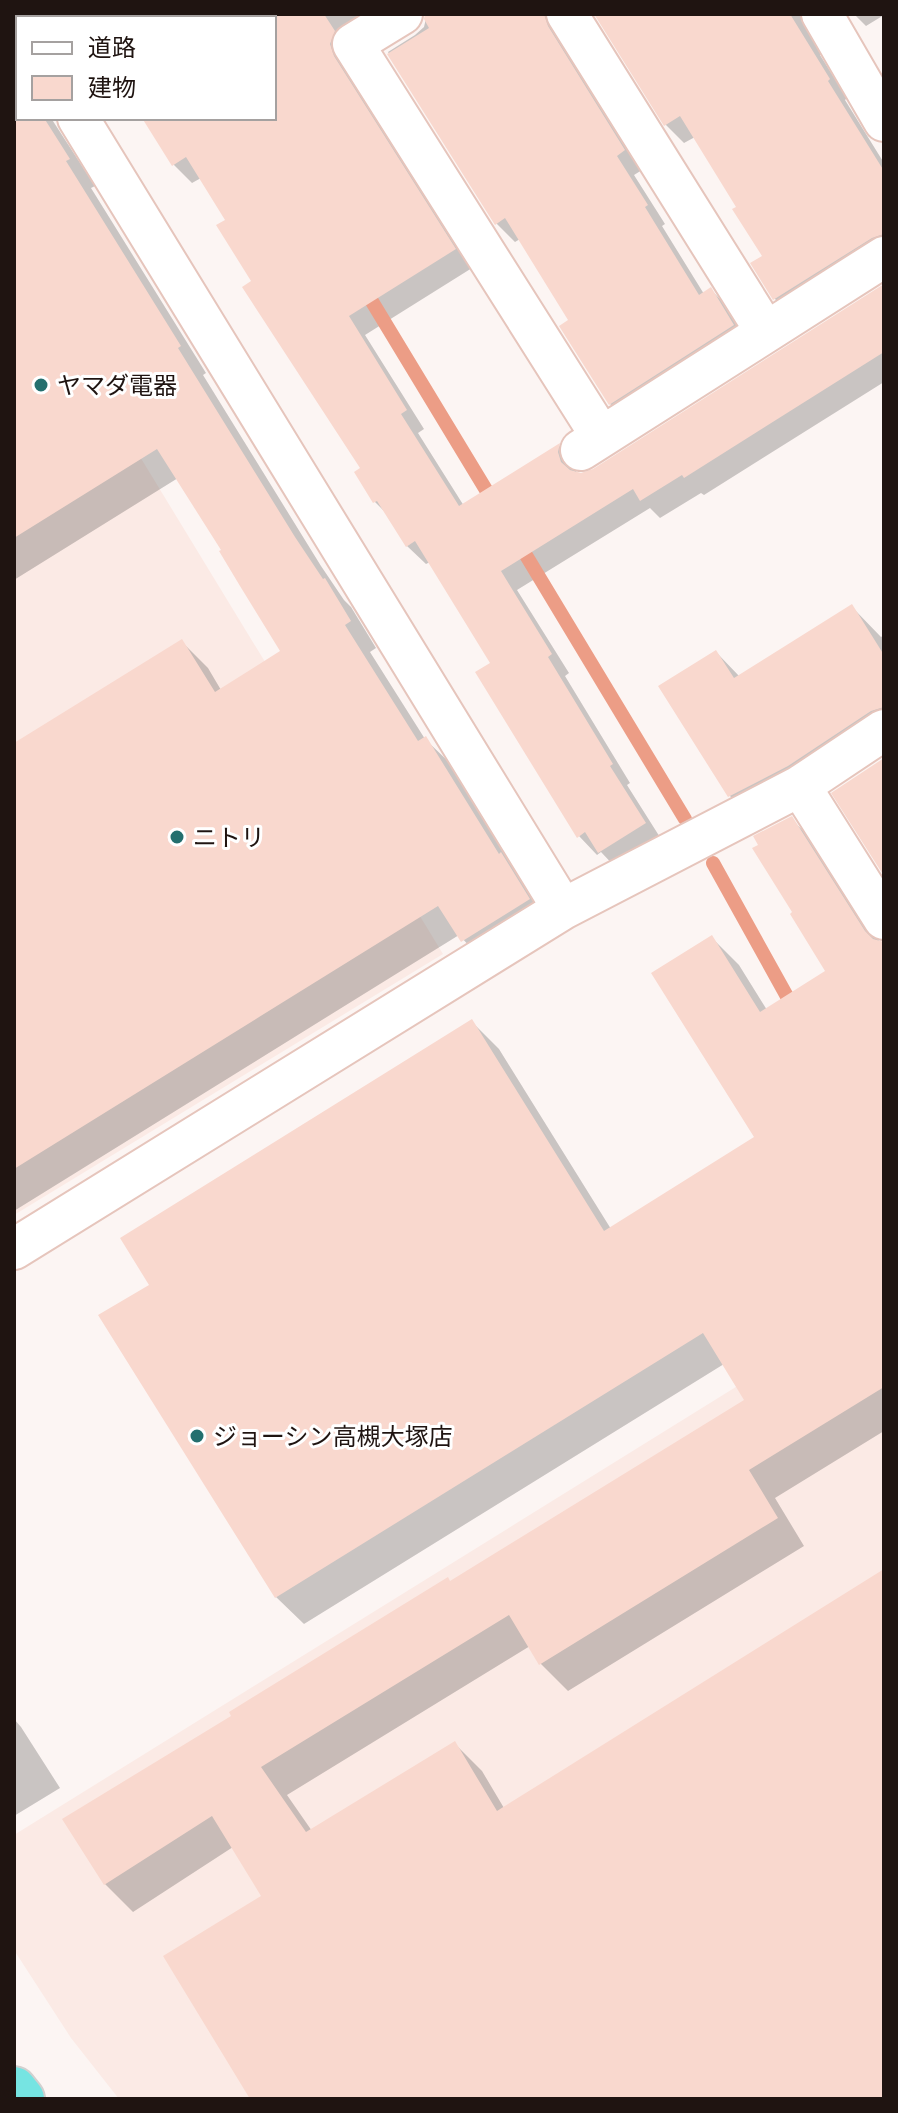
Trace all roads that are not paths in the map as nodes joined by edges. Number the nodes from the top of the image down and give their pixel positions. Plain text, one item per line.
1 (402, 14) edge
2 (567, 14) edge
3 (822, 14) edge
4 (869, 59) edge
5 (79, 120) edge
6 (884, 121) edge
7 (884, 257) edge
8 (766, 332) junction
9 (884, 730) edge
10 (800, 786) junction
11 (563, 909) junction
12 (884, 919) edge
13 (14, 1249) edge
14 (14, 2089) edge
15 (22, 2099) edge

1 - 8 street
2 - 8 street
3 - 4 street
4 - 6 street
5 - 11 street
7 - 8 street
9 - 10 street
10 - 11 street
10 - 12 street
11 - 13 street
14 - 15 highway

